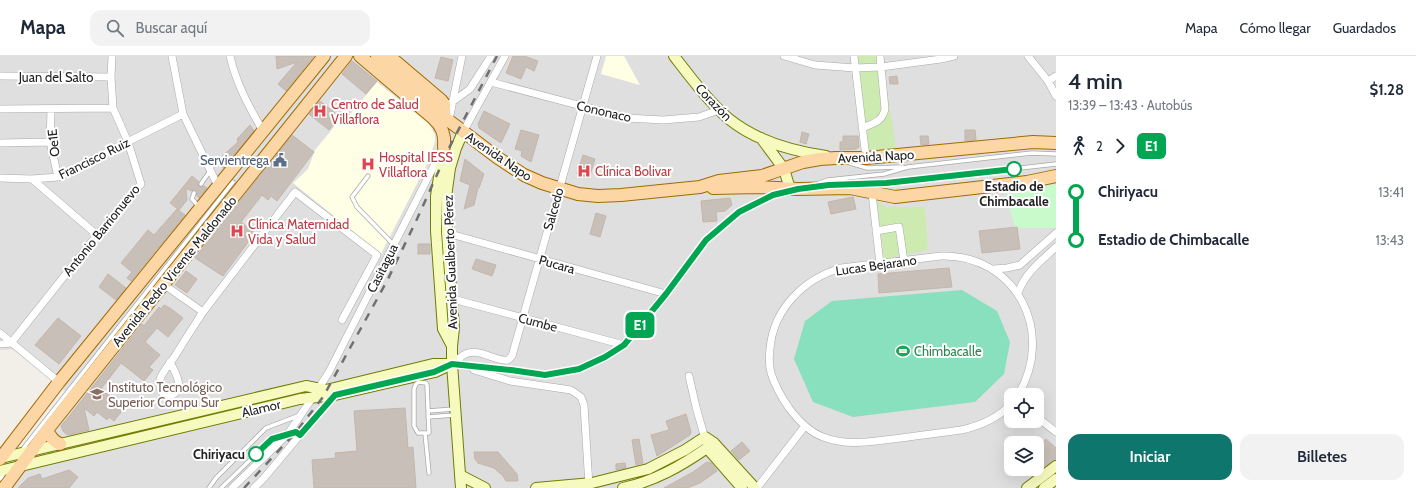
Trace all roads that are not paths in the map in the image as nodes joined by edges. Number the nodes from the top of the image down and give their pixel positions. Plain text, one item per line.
1 (112, 56) edge
2 (172, 56) edge
3 (230, 56) edge
4 (324, 56) edge
5 (346, 56) edge
6 (360, 56) edge
7 (377, 56) edge
8 (389, 56) edge
9 (462, 56) edge
10 (491, 56) edge
11 (505, 56) edge
12 (598, 56) edge
13 (674, 56) edge
14 (784, 56) edge
15 (854, 56) edge
16 (880, 56) edge
17 (954, 56) edge
18 (1028, 56) edge
19 (882, 67) junction
20 (855, 68) junction
21 (0, 76) edge
22 (1056, 76) edge
23 (111, 77) junction
24 (491, 82) junction
25 (1048, 82) junction
26 (1056, 96) edge
27 (452, 102) junction
28 (582, 106) junction
29 (113, 108) junction
30 (0, 110) edge
31 (51, 110) junction
32 (719, 110) junction
33 (183, 114) junction
34 (442, 118) junction
35 (862, 128) junction
36 (263, 131) junction
37 (463, 132) junction
38 (761, 138) junction
39 (0, 142) edge
40 (50, 142) junction
41 (128, 142) junction
42 (1056, 143) edge
43 (444, 146) junction
44 (1056, 154) edge
45 (836, 158) junction
46 (866, 158) junction
47 (1056, 164) edge
48 (908, 167) junction
49 (784, 169) junction
50 (210, 171) junction
51 (368, 176) dead end
52 (1056, 176) edge
53 (58, 177) junction
54 (0, 178) edge
55 (32, 179) junction
56 (233, 182) dead end
57 (201, 184) dead end
58 (218, 186) junction
59 (700, 187) junction
60 (559, 189) junction
61 (794, 189) junction
62 (872, 193) junction
63 (194, 194) dead end
64 (200, 208) junction
65 (876, 231) junction
66 (447, 233) junction
67 (1056, 233) edge
68 (97, 235) junction
69 (394, 244) junction
70 (1056, 247) edge
71 (539, 259) junction
72 (904, 261) junction
73 (880, 264) junction
74 (994, 269) junction
75 (163, 284) junction
76 (1018, 293) junction
77 (666, 294) junction
78 (453, 298) junction
79 (203, 312) junction
80 (522, 318) junction
81 (342, 320) dead end
82 (0, 334) edge
83 (11, 342) junction
84 (0, 344) edge
85 (624, 345) junction
86 (452, 346) junction
87 (508, 360) joint
88 (170, 362) dead end
89 (452, 364) junction
90 (689, 376) dead end
91 (59, 382) junction
92 (319, 388) junction
93 (1023, 388) edge
94 (335, 395) junction
95 (313, 398) junction
96 (1004, 410) edge
97 (428, 411) junction
98 (456, 412) junction
99 (301, 415) junction
100 (428, 417) junction
101 (1044, 423) edge
102 (805, 426) junction
103 (47, 430) junction
104 (1056, 432) edge
105 (425, 433) junction
106 (287, 435) junction
107 (300, 435) junction
108 (706, 437) junction
109 (60, 444) junction
110 (711, 446) junction
111 (32, 451) junction
112 (7, 464) edge
113 (1056, 466) edge
114 (429, 473) dead end
115 (460, 475) junction
116 (1056, 479) edge
117 (589, 486) edge
118 (4, 488) edge
119 (209, 488) edge
120 (221, 488) edge
121 (232, 488) edge
122 (254, 488) edge
123 (461, 488) edge
124 (485, 488) edge
125 (536, 488) edge
126 (623, 488) edge
127 (742, 488) edge
128 (756, 488) edge
129 (1027, 488) edge
130 (1044, 488) edge

1 - 23 street, Antonio Barrionuevo
2 - 33 street
3 - 36 street
4 - 36 main road, Avenida Pedro Vicente Maldonado
5 - 75 main road, Avenida Pedro Vicente Maldonado
6 - 34 main road, Avenida Napo
7 - 34 main road
8 - 34 main road
9 - 27 street
10 - 27 street
11 - 24 street
12 - 28 street, Salcedo
13 - 32 street, Corazón
14 - 20 street
15 - 20 street
16 - 19 street
17 - 19 street
18 - 25 street
19 - 20 street
19 - 35 street
20 - 35 street
21 - 23 street, Juan del Salto
22 - 25 street
23 - 29 street, Antonio Barrionuevo
24 - 28 street, Cononaco
24 - 37 street
25 - 26 street
27 - 34 street
28 - 32 street, Cononaco
28 - 60 street, Salcedo
29 - 31 street
29 - 41 street, Antonio Barrionuevo
30 - 31 street
31 - 40 street, Oe1E
32 - 38 street, Corazón
33 - 41 street, Francisco Ruiz
33 - 50 street
34 - 37 main road, Avenida Napo
34 - 43 main road
35 - 46 street
36 - 58 main road, Avenida Pedro Vicente Maldonado
37 - 60 main road, Avenida Napo
37 - 66 street, Avenida Gualberto Pérez
38 - 45 street, Corazón
38 - 49 street, Corazón
39 - 40 street
40 - 53 street, Oe1E
41 - 53 street, Francisco Ruiz
41 - 68 street, Antonio Barrionuevo
42 - 46 main road, Avenida Napo
43 - 69 street, Casitagua
43 - 86 street, Avenida Gualberto Pérez
44 - 48 lane
45 - 46 main road, Avenida Napo
45 - 48 lane
45 - 49 main road, Avenida Napo
47 - 61 lane
48 - 61 lane
49 - 59 main road, Avenida Napo
49 - 61 street, Corazón
50 - 57 lane
50 - 58 street
51 - 69 lane
52 - 62 main road, Avenida Napo
53 - 55 street, Francisco Ruiz
54 - 55 street, Francisco Ruiz
55 - 68 street
56 - 112 lane
58 - 64 main road, Avenida Pedro Vicente Maldonado
59 - 60 main road, Avenida Napo
59 - 61 main road, Avenida Napo
60 - 71 street, Salcedo
61 - 62 main road, Avenida Napo
61 - 77 street
62 - 65 street
63 - 64 lane
64 - 91 main road, Avenida Pedro Vicente Maldonado
65 - 72 street
65 - 73 street
66 - 71 street, Pucara
66 - 78 street, Avenida Gualberto Pérez
67 - 74 street
68 - 83 street, Antonio Barrionuevo
69 - 92 street, Casitagua
70 - 76 street
71 - 77 street, Pucara
71 - 80 street, Salcedo
72 - 73 street, Lucas Bejarano
72 - 74 street, Lucas Bejarano
73 - 102 street, Lucas Bejarano
74 - 76 street, Lucas Bejarano
75 - 79 street
75 - 103 main road, Avenida Pedro Vicente Maldonado
76 - 93 street, Lucas Bejarano
77 - 85 street
78 - 80 street, Cumbe
78 - 86 street, Avenida Gualberto Pérez
79 - 81 street
79 - 88 street
80 - 85 street, Cumbe
80 - 87 street, Salcedo
82 - 83 street
83 - 84 street
83 - 91 street
85 - 89 street
86 - 89 street, Avenida Gualberto Pérez
87 - 89 street, Alamor
89 - 92 street, Alamor
89 - 94 street, Alamor
89 - 98 street, Avenida Gualberto Pérez
89 - 117 street
90 - 108 street
91 - 112 main road, Avenida Pedro Vicente Maldonado
92 - 95 street, Casitagua
92 - 109 street, Alamor
94 - 95 street, Alamor
94 - 107 lane
95 - 99 street, Casitagua
95 - 112 street, Alamor
96 - 102 street, Lucas Bejarano
97 - 98 lane
97 - 100 lane
97 - 105 lane
98 - 100 lane
98 - 115 street, Avenida Gualberto Pérez
99 - 106 street, Casitagua
99 - 119 lane
100 - 105 lane
101 - 104 street
102 - 128 street
103 - 109 main road
103 - 111 main road, Avenida Pedro Vicente Maldonado
105 - 114 lane
106 - 107 lane
106 - 120 lane
106 - 121 street, Casitagua
107 - 122 street
108 - 110 street
108 - 117 street
109 - 111 street, Alamor
110 - 126 street
110 - 127 street
110 - 128 street
111 - 112 main road, Avenida Pedro Vicente Maldonado
112 - 118 main road, Avenida Pedro Vicente Maldonado
113 - 129 street
115 - 123 street, Avenida Gualberto Pérez
115 - 124 street
116 - 130 street
117 - 125 street

